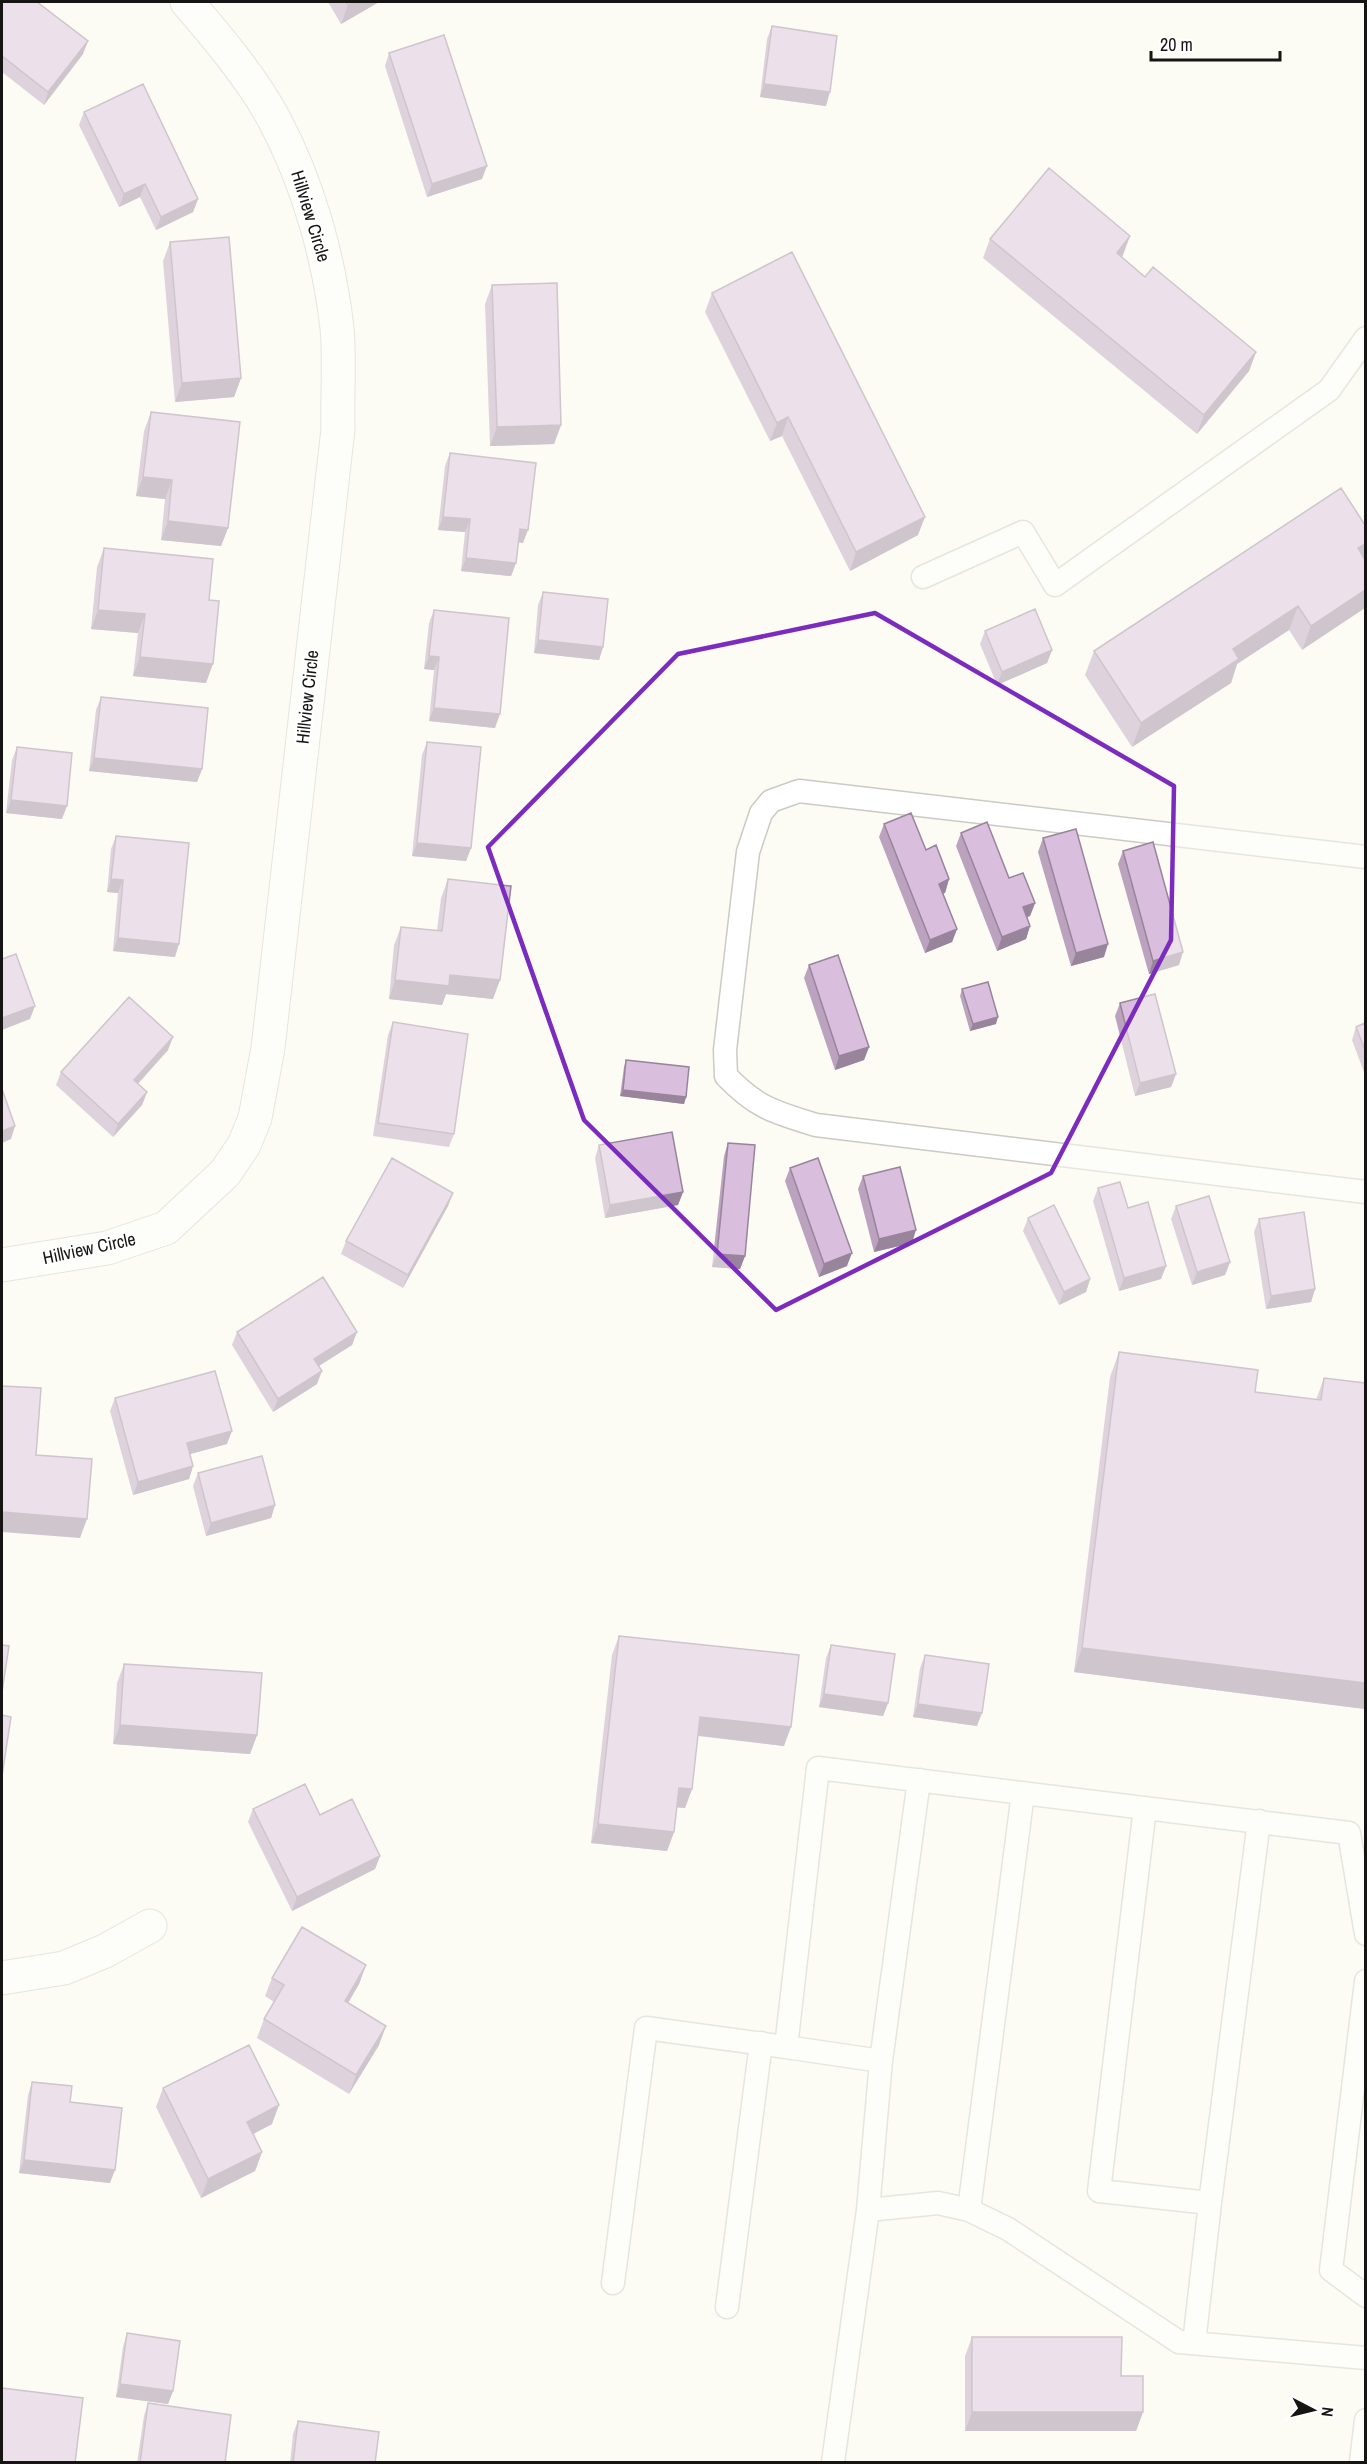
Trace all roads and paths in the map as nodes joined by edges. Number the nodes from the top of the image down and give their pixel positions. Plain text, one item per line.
1 (187, 2) edge
2 (1365, 338) edge
3 (922, 577) dead end
4 (1365, 857) edge
5 (1365, 1192) edge
6 (2, 1265) edge
7 (919, 1780) junction
8 (1023, 1793) junction
9 (1145, 1808) junction
10 (1259, 1821) junction
11 (150, 1926) dead end
12 (1365, 1934) edge
13 (2, 1978) edge
14 (1365, 1982) edge
15 (761, 2043) junction
16 (786, 2047) junction
17 (881, 2061) junction
18 (1210, 2203) junction
19 (969, 2210) junction
20 (868, 2211) junction
21 (613, 2283) dead end
22 (1365, 2296) edge
23 (727, 2307) dead end
24 (1194, 2343) junction
25 (1365, 2358) edge
26 (1365, 2412) edge
27 (1365, 2420) edge
28 (833, 2463) edge
29 (1361, 2463) edge

1 - 6 street, Hillview Circle
2 - 3 lane
4 - 5 lane
7 - 8 lane
7 - 16 lane
7 - 17 lane
8 - 9 lane
8 - 19 lane
9 - 10 lane
9 - 18 lane
10 - 12 lane
10 - 18 lane
11 - 13 street
14 - 22 lane
15 - 16 lane
15 - 21 lane
15 - 23 lane
16 - 17 lane
17 - 20 lane
18 - 24 lane
19 - 20 lane
19 - 24 lane
20 - 28 lane
24 - 25 lane
26 - 27 lane
27 - 29 lane

